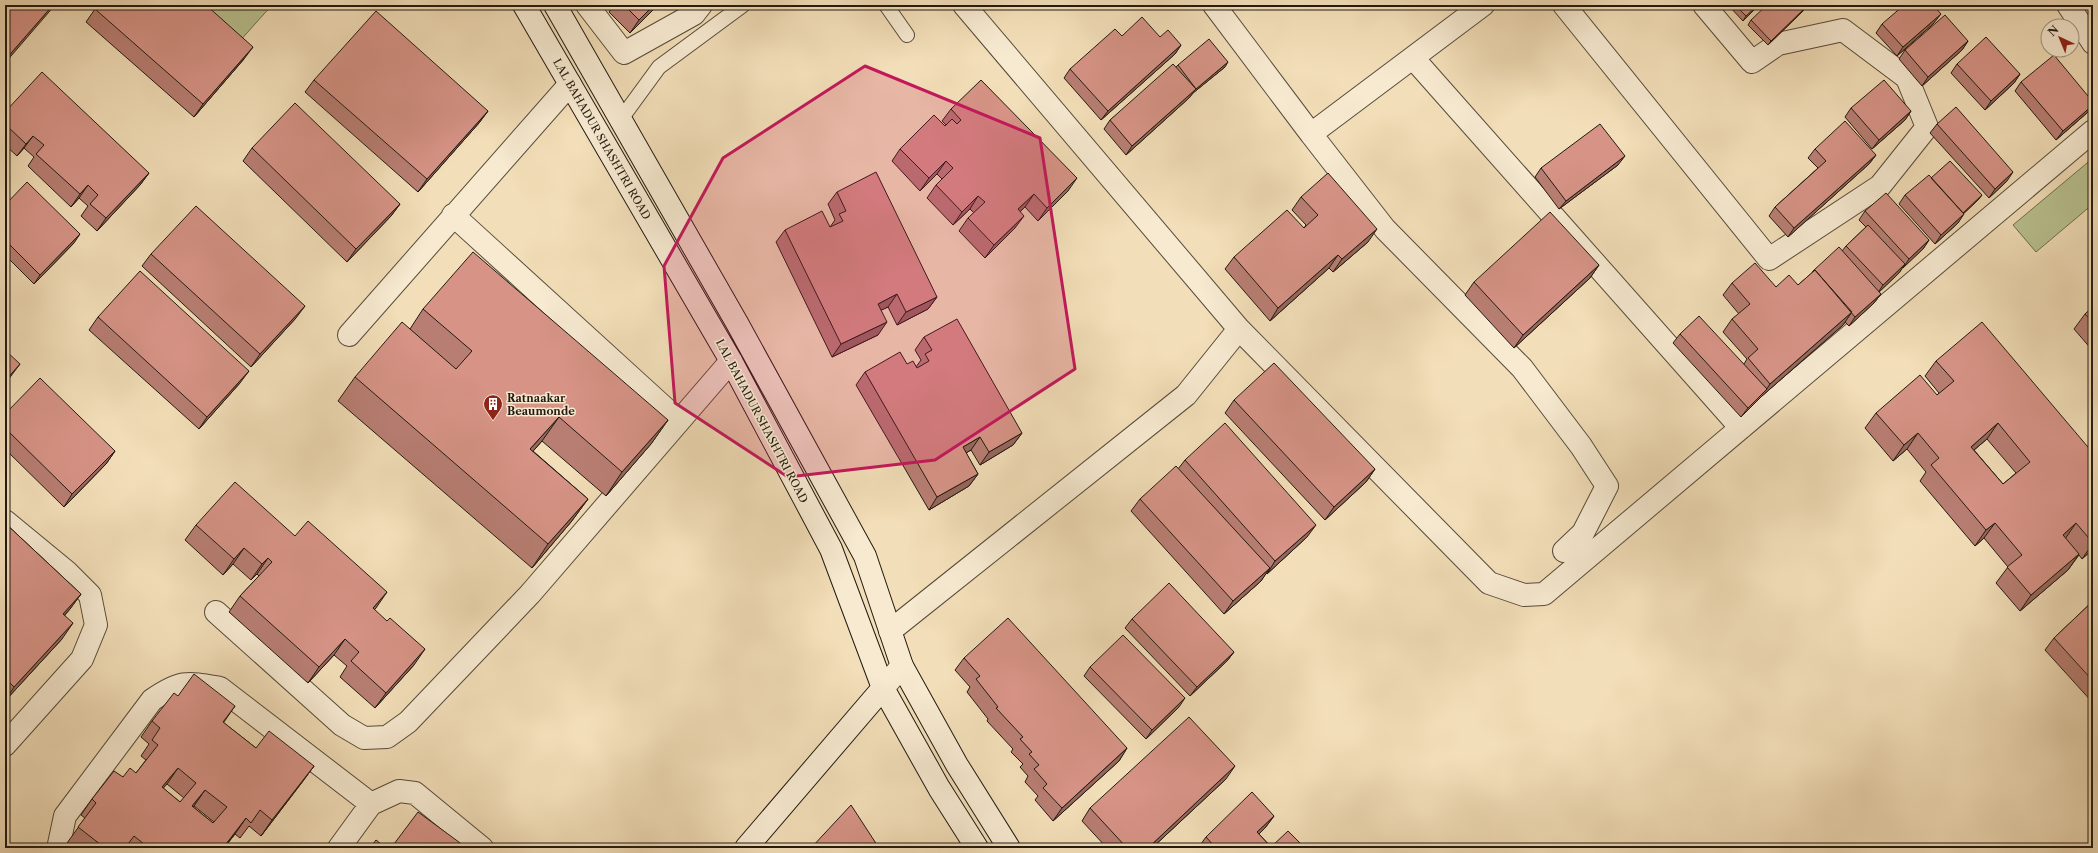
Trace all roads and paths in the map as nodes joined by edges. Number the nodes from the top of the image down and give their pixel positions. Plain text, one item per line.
1 (524, 5) edge
2 (555, 5) edge
3 (587, 5) edge
4 (701, 5) edge
5 (743, 5) edge
6 (886, 5) edge
7 (964, 5) edge
8 (1214, 5) edge
9 (1483, 5) edge
10 (1564, 5) edge
11 (1704, 5) edge
12 (2068, 5) edge
13 (907, 35) dead end
14 (2093, 43) edge
15 (1413, 58) junction
16 (570, 84) junction
17 (621, 119) junction
18 (2093, 131) edge
19 (1311, 134) junction
20 (453, 215) junction
21 (1239, 330) junction
22 (349, 335) dead end
23 (731, 362) junction
24 (679, 421) junction
25 (1741, 428) junction
26 (5, 521) edge
27 (1564, 551) dead end
28 (216, 612) dead end
29 (890, 631) junction
30 (902, 666) junction
31 (883, 688) junction
32 (5, 745) edge
33 (371, 804) junction
34 (61, 848) edge
35 (339, 848) edge
36 (482, 848) edge
37 (746, 848) edge
38 (977, 848) edge
39 (1009, 848) edge

1 - 16 street, LAL BAHADUR SHASHTRI ROAD
2 - 17 street
3 - 4 street
5 - 17 lane
6 - 13 lane
7 - 21 street
8 - 19 street
9 - 15 street
10 - 11 street
12 - 14 street
15 - 19 street
15 - 25 street
16 - 20 street
16 - 23 street, LAL BAHADUR SHASHTRI ROAD
17 - 29 street
18 - 25 street
19 - 27 street
20 - 22 street
20 - 24 street
21 - 25 street
21 - 29 street
23 - 24 street
23 - 31 street, LAL BAHADUR SHASHTRI ROAD
24 - 28 street
26 - 32 street
29 - 30 street
30 - 31 street
30 - 39 street
31 - 37 street
31 - 38 street, LAL BAHADUR SHASHTRI ROAD
33 - 34 street
33 - 35 street
33 - 36 street

